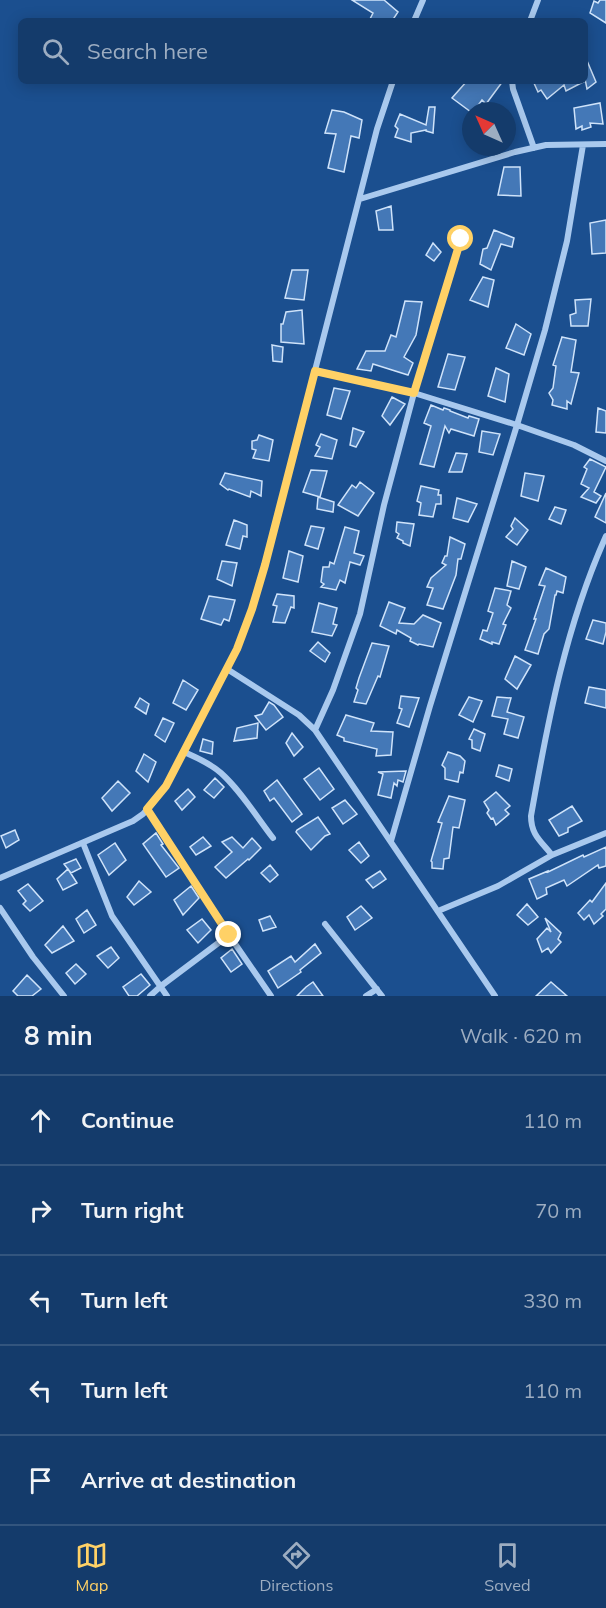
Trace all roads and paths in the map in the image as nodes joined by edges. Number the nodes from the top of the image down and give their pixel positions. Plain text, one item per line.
1 (423, 0) edge
2 (538, 0) edge
3 (415, 18) edge
4 (531, 18) edge
5 (392, 84) edge
6 (512, 84) edge
7 (606, 144) edge
8 (583, 145) junction
9 (534, 148) junction
10 (360, 198) junction
11 (461, 239) dead end
12 (315, 371) junction
13 (414, 393) junction
14 (517, 425) junction
15 (606, 461) edge
16 (606, 536) edge
17 (227, 669) junction
18 (315, 730) junction
19 (184, 752) junction
20 (147, 809) junction
21 (606, 833) edge
22 (273, 838) dead end
23 (391, 841) junction
24 (83, 843) junction
25 (552, 855) junction
26 (0, 878) edge
27 (0, 908) edge
28 (438, 911) junction
29 (325, 924) dead end
30 (229, 935) junction
31 (161, 986) junction
32 (377, 989) junction
33 (64, 996) edge
34 (150, 996) edge
35 (167, 996) edge
36 (271, 996) edge
37 (366, 996) edge
38 (382, 996) edge
39 (495, 996) edge

1 - 3 street
2 - 4 street
5 - 10 street
6 - 9 street
7 - 8 street
8 - 9 street
8 - 14 street
9 - 10 street
10 - 12 street
11 - 13 street
12 - 13 street
12 - 17 street
13 - 14 street
13 - 18 street
14 - 15 street
14 - 23 street
16 - 25 street
17 - 18 street
17 - 19 street
18 - 23 street
19 - 20 street
19 - 22 street
20 - 24 street
20 - 30 street
21 - 25 street
23 - 28 street
24 - 26 street
24 - 31 street
25 - 28 street
27 - 33 street
28 - 39 street
29 - 32 street
30 - 31 street
30 - 36 street
31 - 34 street
31 - 35 street
32 - 37 street
32 - 38 street

